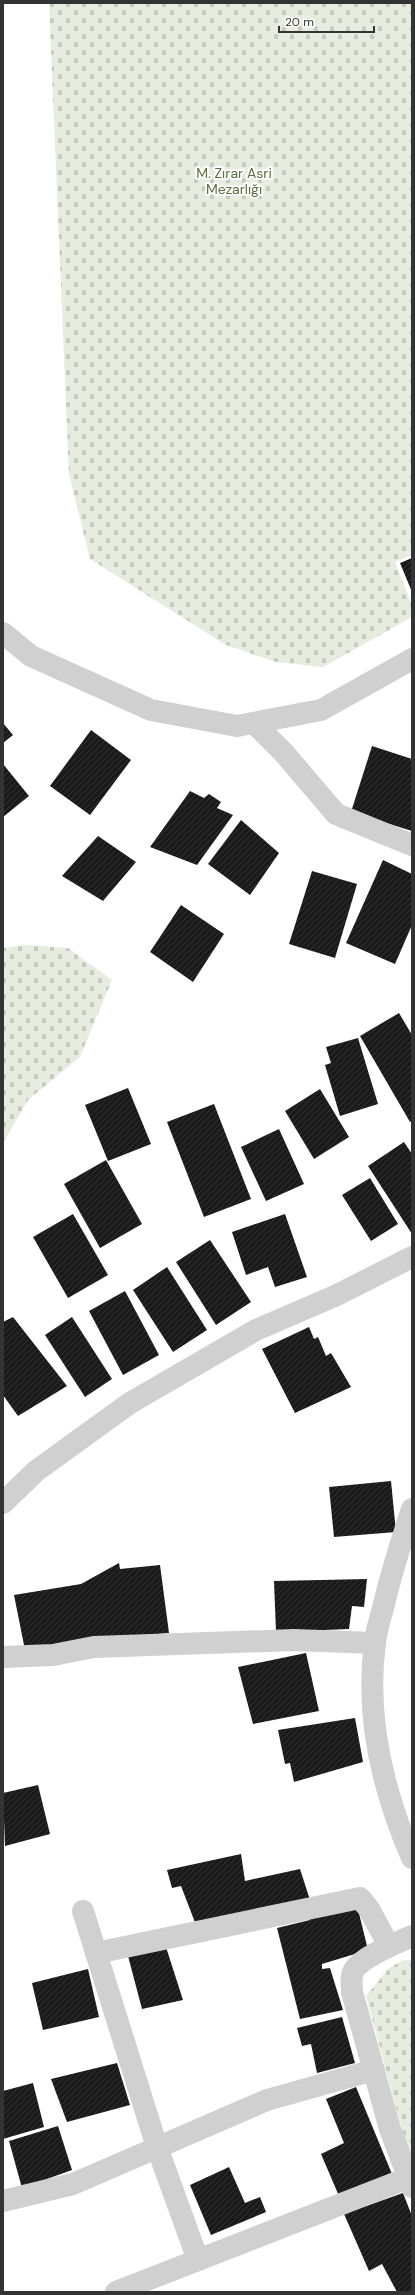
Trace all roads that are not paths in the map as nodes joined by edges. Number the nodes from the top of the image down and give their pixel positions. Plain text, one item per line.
1 (3, 633) edge
2 (412, 659) edge
3 (254, 723) junction
4 (412, 845) edge
5 (412, 1257) edge
6 (3, 1503) edge
7 (412, 1509) edge
8 (375, 1642) junction
9 (3, 1657) edge
10 (412, 1858) edge
11 (83, 1911) dead end
12 (412, 1936) edge
13 (389, 1946) junction
14 (96, 1953) junction
15 (374, 2070) junction
16 (157, 2147) junction
17 (410, 2183) edge
18 (3, 2201) edge
19 (198, 2260) junction
20 (116, 2292) edge

1 - 3 street
2 - 3 street
3 - 4 street
5 - 6 street
7 - 8 street
8 - 9 street
8 - 10 street
11 - 14 street
12 - 13 street
13 - 14 street
13 - 15 street
14 - 16 street
15 - 16 street
15 - 17 street
16 - 18 street
16 - 19 street
17 - 19 street
19 - 20 street

